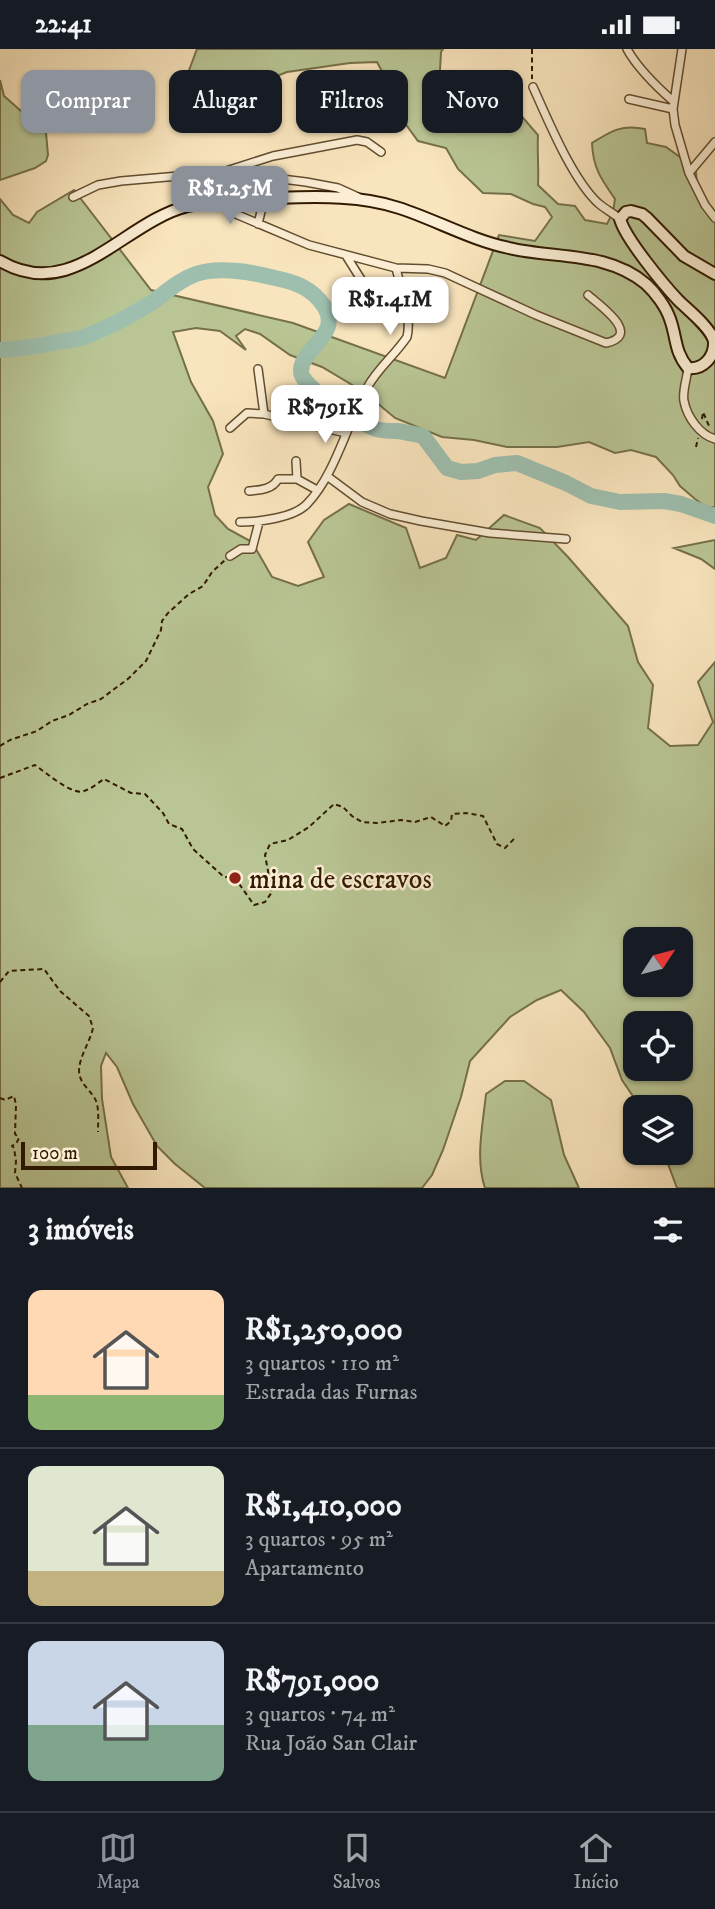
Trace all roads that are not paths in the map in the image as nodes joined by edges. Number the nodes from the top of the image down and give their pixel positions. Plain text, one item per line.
1 (627, 49) edge
2 (682, 49) edge
3 (533, 87) road end
4 (629, 99) dead end
5 (673, 106) junction
6 (715, 142) edge
7 (381, 152) dead end
8 (225, 172) junction
9 (689, 173) junction
10 (73, 197) dead end
11 (264, 199) junction
12 (365, 200) junction
13 (217, 201) junction
14 (715, 218) edge
15 (620, 219) junction
16 (258, 224) junction
17 (346, 256) junction
18 (0, 261) edge
19 (396, 268) junction
20 (715, 275) edge
21 (588, 295) dead end
22 (383, 306) dead end
23 (688, 368) junction
24 (258, 369) dead end
25 (264, 414) junction
26 (230, 428) dead end
27 (347, 428) junction
28 (715, 439) edge
29 (296, 461) dead end
30 (327, 476) junction
31 (297, 479) junction
32 (317, 490) junction
33 (248, 491) dead end
34 (240, 522) dead end
35 (259, 522) junction
36 (566, 539) dead end
37 (230, 556) road end

1 - 5 street
2 - 5 street
3 - 15 street
4 - 5 street
5 - 9 street
6 - 9 street
7 - 8 street
8 - 10 street
8 - 12 street
9 - 14 street
11 - 12 main road
11 - 13 main road
11 - 16 street
12 - 23 main road
13 - 16 street
13 - 18 main road
15 - 20 main road
15 - 23 main road
16 - 17 street
17 - 19 street
17 - 22 street
19 - 21 street
19 - 27 street
23 - 28 street
24 - 25 street
25 - 26 street
25 - 27 street
27 - 30 street
29 - 31 street
30 - 32 street
30 - 36 street
31 - 32 street
31 - 33 street
32 - 35 street
34 - 35 street
35 - 37 street

